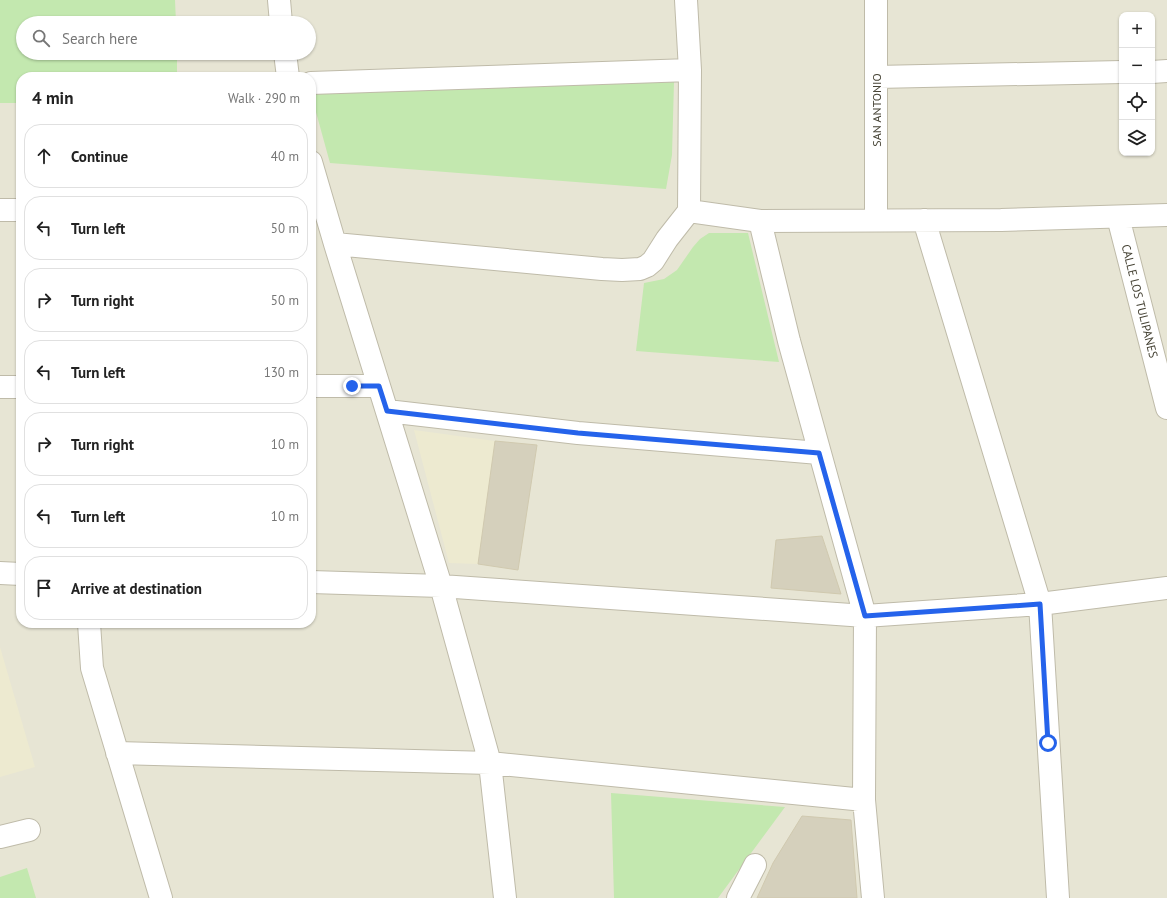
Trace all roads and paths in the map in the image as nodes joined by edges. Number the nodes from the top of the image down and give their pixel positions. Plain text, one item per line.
1 (279, 0) edge
2 (686, 0) edge
3 (876, 0) edge
4 (280, 16) edge
5 (286, 60) edge
6 (690, 70) junction
7 (1167, 71) edge
8 (287, 72) edge
9 (1119, 72) edge
10 (1155, 72) edge
11 (876, 77) junction
12 (316, 83) edge
13 (316, 197) edge
14 (0, 210) edge
15 (16, 210) edge
16 (318, 211) edge
17 (689, 211) junction
18 (1167, 215) edge
19 (1118, 217) junction
20 (876, 220) junction
21 (924, 220) junction
22 (760, 221) junction
23 (335, 244) junction
24 (316, 386) edge
25 (379, 386) junction
26 (0, 387) edge
27 (16, 387) edge
28 (1167, 408) edge
29 (387, 411) junction
30 (819, 453) junction
31 (0, 573) edge
32 (16, 574) edge
33 (316, 582) edge
34 (442, 586) junction
35 (1167, 588) edge
36 (1040, 604) junction
37 (865, 616) junction
38 (89, 628) edge
39 (117, 752) junction
40 (490, 763) junction
41 (864, 800) junction
42 (29, 830) dead end
43 (0, 837) edge
44 (755, 865) dead end
45 (160, 898) edge
46 (505, 898) edge
47 (738, 898) edge
48 (874, 898) edge
49 (1058, 898) edge

1 - 4 street
2 - 6 street
3 - 11 street, SAN ANTONIO
5 - 8 street
6 - 12 street
6 - 17 street
7 - 10 street
9 - 11 street
11 - 20 street, SAN ANTONIO
13 - 16 street
14 - 15 street
16 - 23 street
17 - 22 street
17 - 23 street
18 - 19 street
19 - 21 street
19 - 28 street, CALLE LOS TULIPANES
20 - 21 street
20 - 22 street
21 - 36 street
22 - 30 street
23 - 25 street
24 - 25 street
25 - 29 street
26 - 27 street
29 - 30 street
29 - 34 street
30 - 37 street
31 - 32 street
33 - 34 street
34 - 37 street
34 - 40 street
35 - 36 street
36 - 37 street
36 - 49 street
37 - 41 street
38 - 39 street
39 - 40 street
39 - 45 street
40 - 41 street
40 - 46 street
41 - 48 street
42 - 43 street
44 - 47 street

